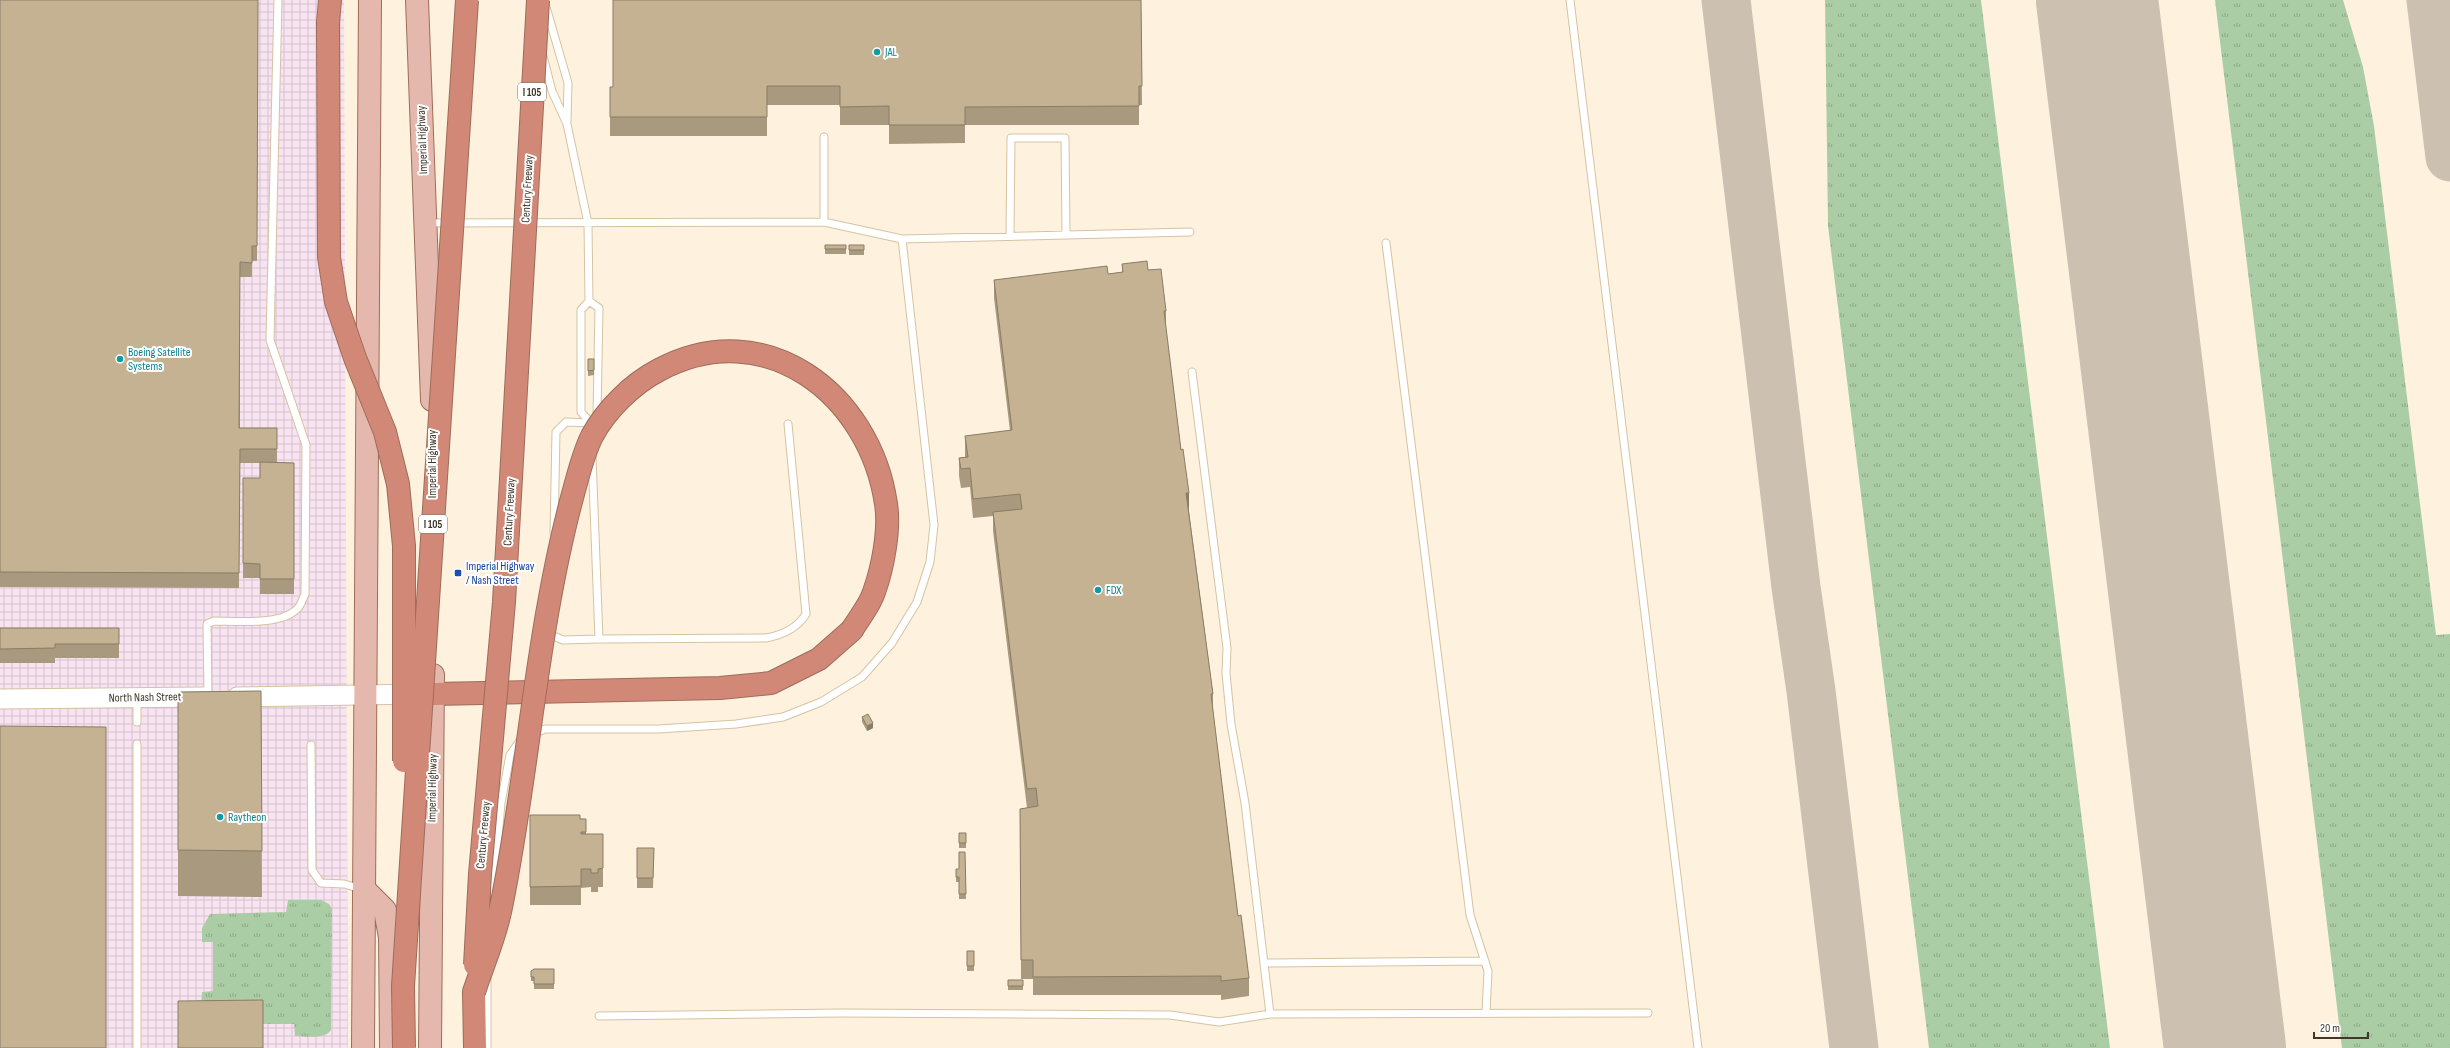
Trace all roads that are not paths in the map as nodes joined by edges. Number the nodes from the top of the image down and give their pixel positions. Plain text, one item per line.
1 (278, 0) edge
2 (330, 0) edge
3 (370, 0) edge
4 (417, 0) edge
5 (467, 0) edge
6 (529, 0) edge
7 (538, 0) edge
8 (544, 0) edge
9 (1570, 0) edge
10 (567, 124) junction
11 (824, 137) dead end
12 (824, 222) junction
13 (426, 223) junction
14 (588, 223) junction
15 (1190, 232) dead end
16 (1066, 234) junction
17 (1010, 236) junction
18 (902, 239) junction
19 (1386, 243) dead end
20 (589, 301) junction
21 (1192, 372) dead end
22 (591, 423) junction
23 (788, 424) dead end
24 (599, 639) junction
25 (433, 694) junction
26 (367, 695) junction
27 (137, 697) junction
28 (208, 697) junction
29 (0, 699) edge
30 (137, 722) dead end
31 (137, 744) dead end
32 (311, 745) dead end
33 (364, 889) junction
34 (1485, 961) junction
35 (1264, 963) junction
36 (403, 986) junction
37 (474, 992) junction
38 (1486, 1013) junction
39 (1648, 1013) dead end
40 (1270, 1014) junction
41 (599, 1016) dead end
42 (137, 1048) edge
43 (364, 1048) edge
44 (391, 1048) edge
45 (404, 1048) edge
46 (430, 1048) edge
47 (475, 1048) edge
48 (487, 1048) edge
49 (1698, 1048) edge

1 - 28 lane
2 - 36 highway, bridge
3 - 26 main road
4 - 13 main road, Imperial Highway
5 - 36 highway, I 105, bridge
6 - 10 lane
7 - 37 highway, Century Freeway / I 105, bridge
8 - 10 lane
9 - 49 lane
10 - 14 lane
11 - 12 lane
12 - 14 lane
12 - 18 lane
13 - 14 lane
13 - 25 main road, Imperial Highway
14 - 20 lane
15 - 16 lane
16 - 17 lane
16 - 17 lane
17 - 18 lane
18 - 48 lane
19 - 34 lane
20 - 22 lane
20 - 22 lane
21 - 35 lane
22 - 24 lane
22 - 24 lane
23 - 24 lane
25 - 26 street, North Nash Street
25 - 37 highway, bridge
25 - 46 main road, Imperial Highway
26 - 28 street, North Nash Street
26 - 33 main road
27 - 28 street, North Nash Street
27 - 29 street, North Nash Street
27 - 30 lane
31 - 42 lane
32 - 33 lane
33 - 43 main road
33 - 44 main road
34 - 35 lane
34 - 38 lane
35 - 40 lane
36 - 45 highway, I 105, bridge
37 - 47 highway, Century Freeway / I 105
38 - 39 lane
38 - 40 lane
40 - 41 lane

